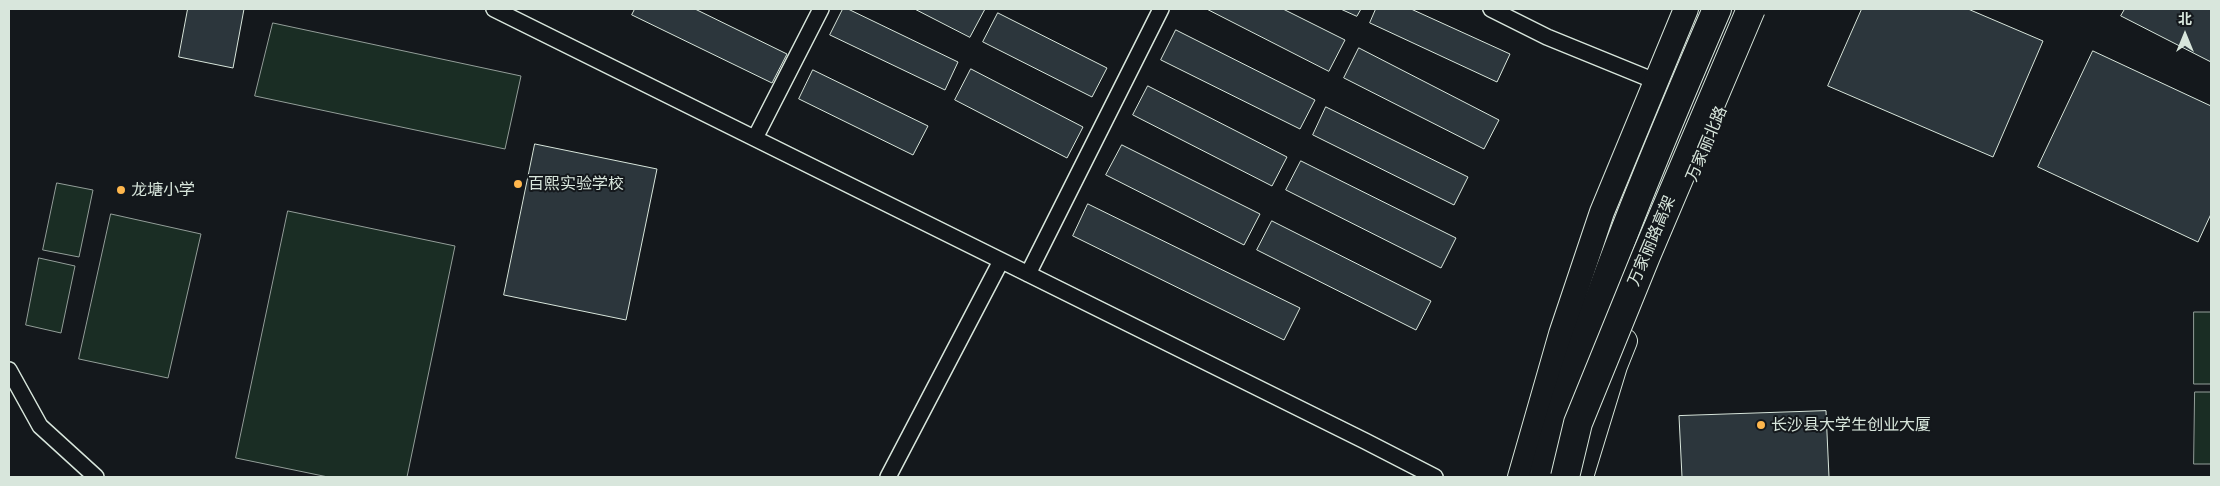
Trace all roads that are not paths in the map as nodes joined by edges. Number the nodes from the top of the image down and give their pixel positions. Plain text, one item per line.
1 (494, 9) edge
2 (821, 9) edge
3 (1161, 9) edge
4 (1491, 9) edge
5 (1686, 9) edge
6 (1717, 9) edge
7 (1752, 9) edge
8 (1765, 9) edge
9 (1654, 81) junction
10 (756, 138) junction
11 (1001, 260) junction
12 (1028, 274) junction
13 (9, 370) edge
14 (96, 477) edge
15 (888, 477) edge
16 (1434, 477) edge
17 (1520, 477) edge
18 (1543, 477) edge
19 (1565, 477) edge
20 (1581, 477) edge

1 - 10 street
2 - 10 street
3 - 12 street
4 - 9 street
5 - 9 main road
6 - 18 highway, 万家丽路高架
7 - 19 highway, 万家丽路高架, bridge
8 - 20 main road, 万家丽北路
9 - 17 main road
10 - 11 street
11 - 12 street
11 - 15 street
12 - 16 street
13 - 14 street

